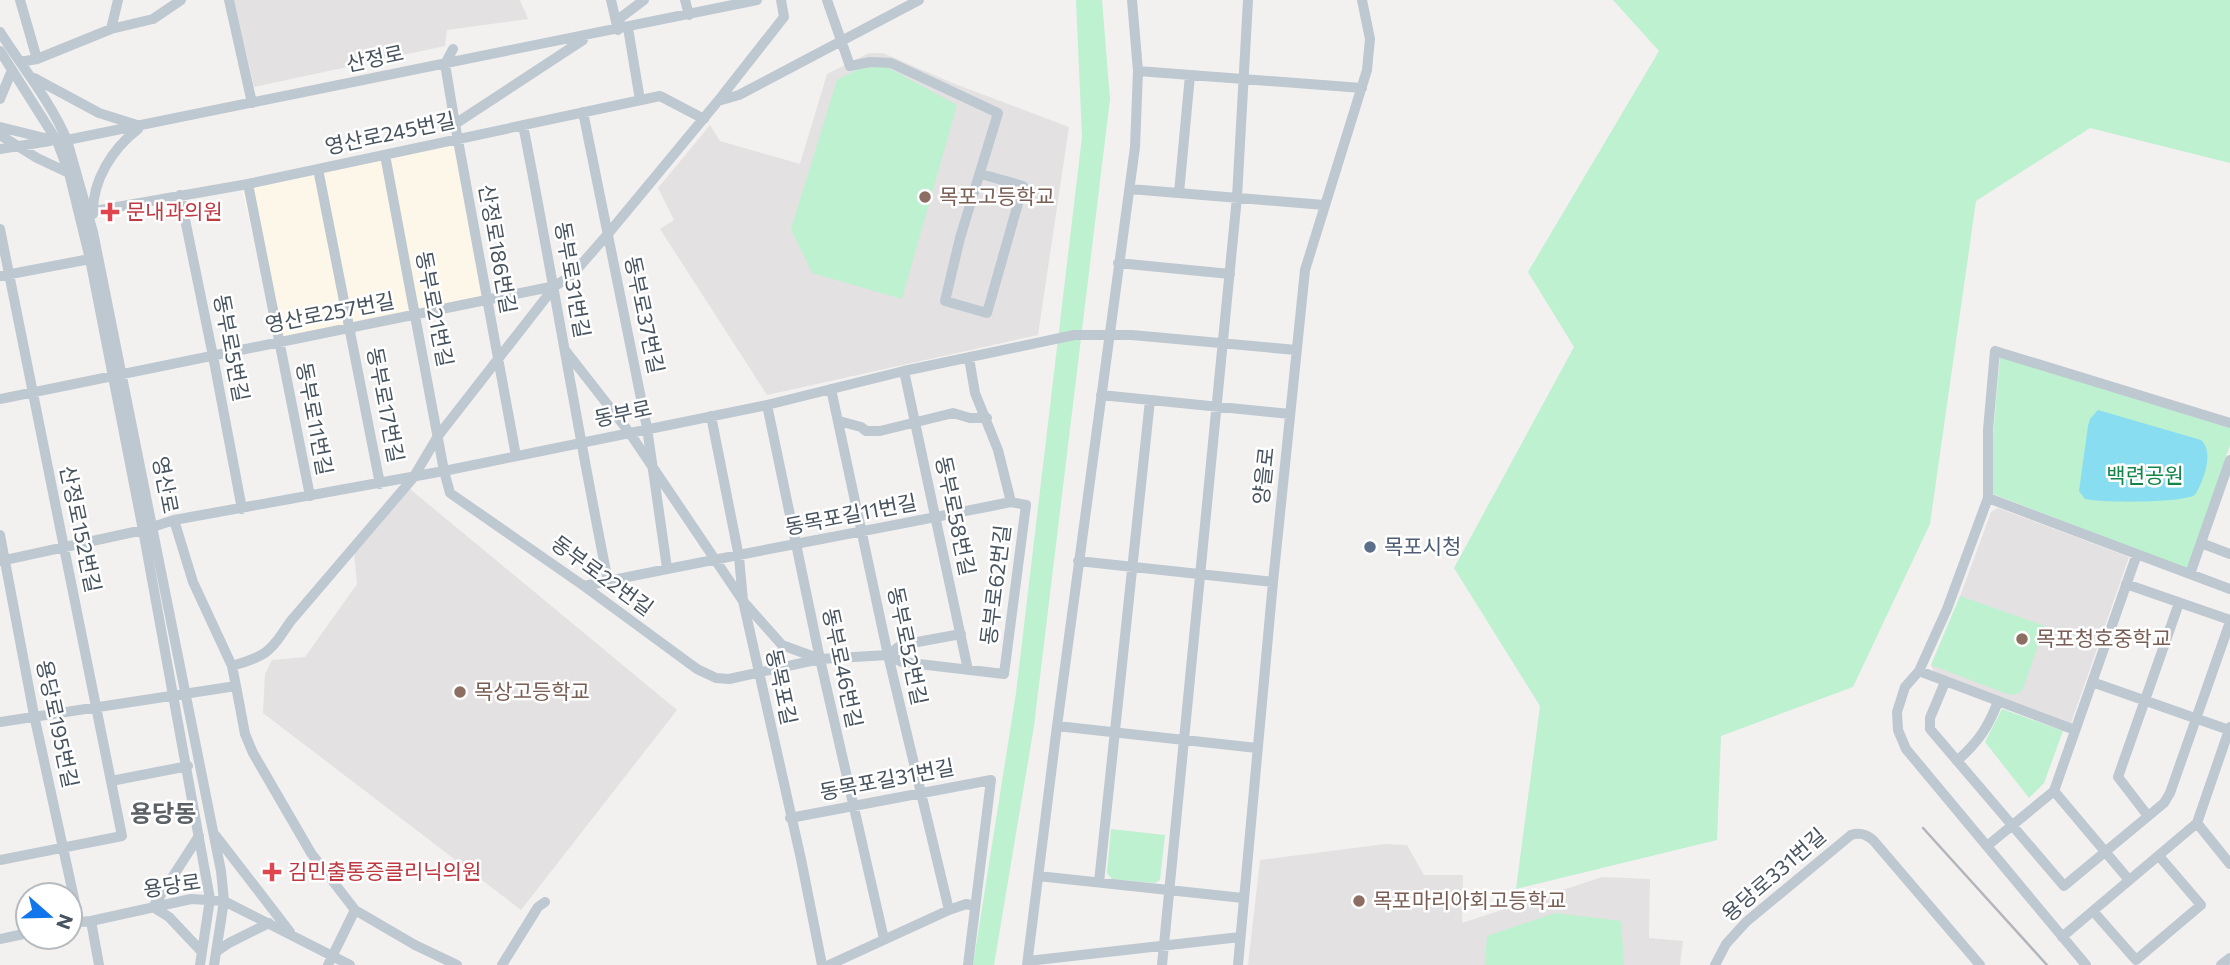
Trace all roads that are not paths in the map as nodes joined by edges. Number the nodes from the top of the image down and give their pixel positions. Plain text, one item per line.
1 (20, 0) edge
2 (117, 0) edge
3 (181, 0) edge
4 (229, 0) edge
5 (611, 0) edge
6 (644, 0) edge
7 (685, 0) edge
8 (781, 0) edge
9 (827, 0) edge
10 (919, 0) edge
11 (1132, 0) edge
12 (1248, 0) edge
13 (1362, 0) edge
14 (752, 1) edge
15 (689, 15) junction
16 (111, 29) junction
17 (623, 29) junction
18 (0, 32) edge
19 (589, 36) junction
20 (841, 41) junction
21 (453, 49) dead end
22 (0, 51) edge
23 (37, 59) junction
24 (445, 64) junction
25 (16, 66) junction
26 (1138, 71) junction
27 (29, 75) junction
28 (1190, 75) junction
29 (1245, 79) junction
30 (1362, 88) junction
31 (0, 99) edge
32 (640, 100) junction
33 (718, 101) junction
34 (252, 103) junction
35 (583, 112) junction
36 (704, 119) junction
37 (455, 124) junction
38 (523, 125) junction
39 (141, 126) junction
40 (0, 127) edge
41 (0, 135) edge
42 (62, 140) junction
43 (458, 140) junction
44 (16, 145) junction
45 (0, 149) edge
46 (385, 155) junction
47 (318, 169) junction
48 (69, 173) junction
49 (981, 174) junction
50 (248, 184) junction
51 (1130, 189) junction
52 (1179, 193) junction
53 (180, 195) junction
54 (1237, 197) junction
55 (1324, 205) junction
56 (87, 213) junction
57 (0, 229) edge
58 (607, 235) junction
59 (90, 260) junction
60 (1118, 263) junction
61 (1230, 274) junction
62 (4, 275) edge
63 (555, 286) junction
64 (486, 299) junction
65 (416, 315) junction
66 (350, 328) junction
67 (1109, 334) junction
68 (280, 342) junction
69 (1223, 342) junction
70 (565, 350) junction
71 (1296, 350) junction
72 (213, 356) junction
73 (969, 358) junction
74 (497, 361) junction
75 (904, 371) junction
76 (118, 375) junction
77 (831, 389) junction
78 (32, 393) junction
79 (1101, 395) junction
80 (0, 399) edge
81 (1150, 400) junction
82 (767, 405) junction
83 (1217, 407) junction
84 (1290, 414) junction
85 (711, 415) junction
86 (987, 418) junction
87 (839, 421) junction
88 (914, 422) junction
89 (2230, 423) edge
90 (647, 428) junction
91 (629, 432) junction
92 (438, 436) junction
93 (580, 442) junction
94 (516, 456) junction
95 (2230, 460) edge
96 (654, 469) junction
97 (444, 471) junction
98 (413, 478) junction
99 (380, 484) junction
100 (310, 496) junction
101 (1988, 498) junction
102 (1011, 502) junction
103 (242, 509) junction
104 (936, 517) junction
105 (174, 520) junction
106 (149, 528) junction
107 (862, 532) junction
108 (0, 535) edge
109 (2201, 543) junction
110 (797, 545) junction
111 (65, 548) junction
112 (2137, 554) junction
113 (2230, 554) edge
114 (739, 557) junction
115 (717, 559) junction
116 (3, 561) edge
117 (1078, 561) junction
118 (1132, 567) junction
119 (667, 568) junction
120 (1200, 573) junction
121 (2190, 574) junction
122 (608, 581) junction
123 (1273, 582) junction
124 (2126, 584) junction
125 (584, 586) junction
126 (2230, 589) edge
127 (743, 601) junction
128 (2179, 603) junction
129 (2230, 621) edge
130 (961, 634) junction
131 (888, 655) junction
132 (820, 659) junction
133 (232, 666) junction
134 (968, 670) junction
135 (1919, 671) junction
136 (758, 673) junction
137 (1945, 682) junction
138 (2092, 682) junction
139 (236, 686) junction
140 (187, 692) junction
141 (173, 695) junction
142 (2145, 701) junction
143 (1998, 702) junction
144 (96, 706) junction
145 (34, 715) junction
146 (2196, 718) junction
147 (0, 722) edge
148 (1057, 726) junction
149 (2230, 729) edge
150 (2075, 730) junction
151 (1115, 732) junction
152 (1184, 740) junction
153 (1257, 748) junction
154 (1957, 761) junction
155 (188, 766) junction
156 (111, 781) junction
157 (2054, 791) junction
158 (921, 794) junction
159 (853, 807) junction
160 (2148, 816) junction
161 (790, 818) junction
162 (2197, 823) junction
163 (2012, 826) junction
164 (215, 835) junction
165 (199, 836) junction
166 (1987, 846) junction
167 (63, 848) junction
168 (2105, 851) junction
169 (2159, 856) junction
170 (0, 860) edge
171 (2230, 864) edge
172 (1038, 876) junction
173 (2129, 880) junction
174 (68, 881) edge
175 (1099, 883) junction
176 (1169, 890) junction
177 (1243, 898) junction
178 (210, 899) junction
179 (224, 901) junction
180 (545, 901) dead end
181 (975, 905) junction
182 (152, 907) junction
183 (355, 910) junction
184 (948, 910) junction
185 (2094, 911) junction
186 (84, 921) edge
187 (91, 921) junction
188 (269, 923) junction
189 (293, 935) junction
190 (1240, 937) junction
191 (2063, 937) junction
192 (884, 939) junction
193 (1164, 946) junction
194 (202, 951) junction
195 (216, 952) junction
196 (2230, 958) edge
197 (330, 960) edge
198 (1028, 963) edge
199 (99, 965) edge
200 (200, 965) edge
201 (214, 965) edge
202 (350, 965) edge
203 (457, 965) edge
204 (502, 965) edge
205 (822, 965) edge
206 (829, 965) edge
207 (968, 965) edge
208 (1162, 965) edge
209 (1238, 965) edge
210 (1715, 965) edge
211 (1980, 965) edge
212 (2085, 965) edge
213 (2221, 965) edge

1 - 23 street
2 - 16 street
3 - 16 street
4 - 34 street
5 - 17 street
6 - 17 street
7 - 15 street
8 - 33 street
9 - 20 street
10 - 20 street
11 - 26 street
12 - 29 street
13 - 30 street, 양을로
14 - 15 street, 산정로
15 - 17 street, 산정로
16 - 23 street
17 - 19 street, 산정로
17 - 32 street
18 - 25 street, 영산로
19 - 24 street, 산정로
19 - 37 street
20 - 33 street
20 - 49 street
21 - 24 street
22 - 25 street, 영산로
23 - 25 street
24 - 34 street, 산정로
24 - 37 street, 산정로186번길
25 - 27 street, 영산로
25 - 31 street
25 - 42 street, 영산로
26 - 28 street
26 - 51 street
27 - 39 street
27 - 42 street, 영산로
28 - 29 street
28 - 52 street
29 - 30 street
29 - 54 street
30 - 55 street, 양을로
32 - 35 street, 영산로245번길
32 - 36 street, 영산로245번길
33 - 36 street
34 - 39 street, 산정로
35 - 38 street, 영산로245번길
35 - 58 street, 동부로37번길
36 - 58 street
37 - 43 street, 산정로186번길
38 - 43 street, 영산로245번길
38 - 63 street, 동부로31번길
39 - 42 street, 산정로
39 - 56 street
40 - 42 street, 산정로
41 - 44 street
42 - 44 street
42 - 48 street, 영산로
42 - 56 street, 영산로
43 - 46 street, 영산로245번길
43 - 64 street, 산정로186번길
44 - 45 street
44 - 48 street
46 - 47 street, 영산로245번길
46 - 65 street, 동부로21번길
47 - 50 street, 영산로245번길
47 - 66 street, 동부로17번길
48 - 56 street, 영산로
49 - 49 street
50 - 53 street, 영산로245번길
50 - 68 street, 동부로11번길
51 - 52 street
51 - 60 street
52 - 54 street
53 - 56 street, 영산로245번길
53 - 72 street, 동부로5번길
54 - 55 street
54 - 61 street
55 - 71 street, 양을로
56 - 59 street, 영산로
56 - 76 street, 영산로
57 - 62 street, 산정로152번길
58 - 63 street
58 - 90 street, 동부로37번길
59 - 62 street
59 - 76 street, 영산로
60 - 61 street
60 - 67 street
61 - 69 street
62 - 78 street, 산정로152번길
63 - 64 street, 영산로257번길
63 - 70 street, 동부로31번길
63 - 74 street
64 - 65 street, 영산로257번길
64 - 74 street, 산정로186번길
65 - 66 street, 영산로257번길
65 - 92 street, 동부로21번길
66 - 68 street, 영산로257번길
66 - 99 street, 동부로17번길
67 - 69 street, 동부로
67 - 73 street, 동부로
67 - 79 street
68 - 72 street, 영산로257번길
68 - 100 street, 동부로11번길
69 - 71 street, 동부로
69 - 83 street
70 - 91 street
70 - 93 street, 동부로31번길
71 - 84 street, 양을로
72 - 76 street, 영산로257번길
72 - 103 street, 동부로5번길
73 - 75 street, 동부로
73 - 86 street, 동부로62번길
74 - 92 street
74 - 94 street, 산정로186번길
75 - 77 street, 동부로
75 - 88 street, 동부로58번길
76 - 78 street, 영산로257번길
76 - 106 street, 영산로
77 - 82 street, 동부로
77 - 87 street, 동부로52번길
78 - 80 street, 영산로257번길
78 - 111 street, 산정로152번길
79 - 81 street
79 - 117 street
81 - 83 street
81 - 118 street
82 - 85 street, 동부로
82 - 110 street, 동부로46번길
83 - 84 street
83 - 120 street
84 - 123 street, 양을로
85 - 90 street, 동부로
85 - 114 street, 동목포길
86 - 88 street
86 - 102 street, 동부로62번길
87 - 88 street
87 - 107 street, 동부로52번길
88 - 104 street, 동부로58번길
89 - 101 street
90 - 91 street, 동부로
90 - 96 street, 동부로37번길
91 - 93 street, 동부로
91 - 96 street
92 - 97 street, 동부로21번길
92 - 98 street
93 - 94 street, 동부로
93 - 122 street, 동부로31번길
94 - 97 street, 동부로
95 - 109 street
96 - 115 street
96 - 119 street, 동부로37번길
97 - 98 street, 동부로
97 - 125 street, 동부로22번길
98 - 99 street, 동부로
98 - 133 street
99 - 100 street, 동부로
100 - 103 street, 동부로
101 - 112 street
101 - 135 street
102 - 104 street, 동목포길11번길
102 - 134 street, 동부로62번길
103 - 105 street, 동부로
104 - 107 street, 동목포길11번길
104 - 130 street, 동부로58번길
105 - 106 street, 동부로
105 - 133 street
106 - 111 street, 동부로
106 - 140 street, 영산로
106 - 141 street, 영산로
107 - 110 street, 동목포길11번길
107 - 131 street, 동부로52번길
108 - 116 street, 용당로195번길
109 - 113 street
109 - 121 street
110 - 114 street, 동목포길11번길
110 - 132 street, 동부로46번길
111 - 116 street, 동부로
111 - 144 street, 산정로152번길
112 - 121 street
112 - 124 street
114 - 115 street, 동목포길11번길
114 - 127 street, 동목포길
115 - 119 street, 동목포길11번길
115 - 127 street
116 - 145 street, 용당로195번길
117 - 118 street
117 - 148 street
118 - 120 street
118 - 151 street
119 - 122 street, 동목포길11번길
120 - 123 street
120 - 152 street
121 - 126 street
122 - 125 street, 동목포길11번길
123 - 153 street, 양을로
124 - 128 street
124 - 138 street
125 - 136 street, 동부로22번길
127 - 132 street
127 - 136 street, 동목포길
128 - 129 street
128 - 142 street
129 - 146 street
130 - 131 street
130 - 134 street, 동부로58번길
131 - 132 street
131 - 134 street
131 - 158 street, 동부로52번길
132 - 136 street, 동부로22번길
132 - 159 street, 동부로46번길
133 - 139 street
135 - 137 street
135 - 166 street
136 - 161 street, 동목포길
137 - 143 street
137 - 154 street
138 - 142 street
138 - 150 street
139 - 140 street
139 - 183 street
140 - 141 street
140 - 164 street, 영산로
141 - 144 street
141 - 155 street, 영산로
142 - 146 street
142 - 160 street
143 - 150 street
143 - 154 street
144 - 145 street
144 - 156 street, 산정로152번길
145 - 147 street
145 - 167 street, 용당로195번길
146 - 149 street
146 - 160 street
148 - 151 street
148 - 172 street
149 - 162 street
150 - 157 street
151 - 152 street
151 - 175 street
152 - 153 street
152 - 176 street
153 - 177 street, 양을로
154 - 163 street
155 - 156 street
155 - 165 street, 영산로
156 - 167 street, 산정로152번길
157 - 163 street
157 - 168 street
158 - 159 street, 동목포길31번길
158 - 181 street, 동목포길31번길
158 - 184 street, 동부로52번길
159 - 161 street, 동목포길31번길
159 - 192 street, 동부로46번길
160 - 168 street
161 - 205 street, 동목포길
162 - 169 street
162 - 171 street
163 - 166 street
163 - 168 street
164 - 179 street, 영산로
164 - 189 street
165 - 178 street, 영산로
165 - 182 street
166 - 191 street
167 - 170 street
167 - 174 street, 용당로195번길
168 - 173 street
169 - 173 street
169 - 185 street
172 - 175 street
172 - 198 street
173 - 185 street
175 - 176 street
176 - 177 street
176 - 193 street
177 - 190 street, 양을로
178 - 179 street, 용당로
178 - 182 street, 용당로
178 - 194 street, 영산로
179 - 188 street, 용당로
179 - 195 street, 영산로
180 - 204 street
181 - 184 street
181 - 207 street
182 - 187 street, 용당로
182 - 194 street
183 - 197 street
183 - 203 street
184 - 192 street
185 - 191 street
186 - 187 street, 용당로
187 - 199 street
188 - 189 street, 용당로
188 - 195 street
189 - 197 street, 용당로
190 - 193 street
190 - 209 street, 양을로
191 - 212 street
192 - 206 street
193 - 198 street
193 - 208 street
194 - 200 street, 영산로
195 - 201 street, 영산로
196 - 213 street
197 - 202 street, 용당로
210 - 211 street, 용당로331번길

